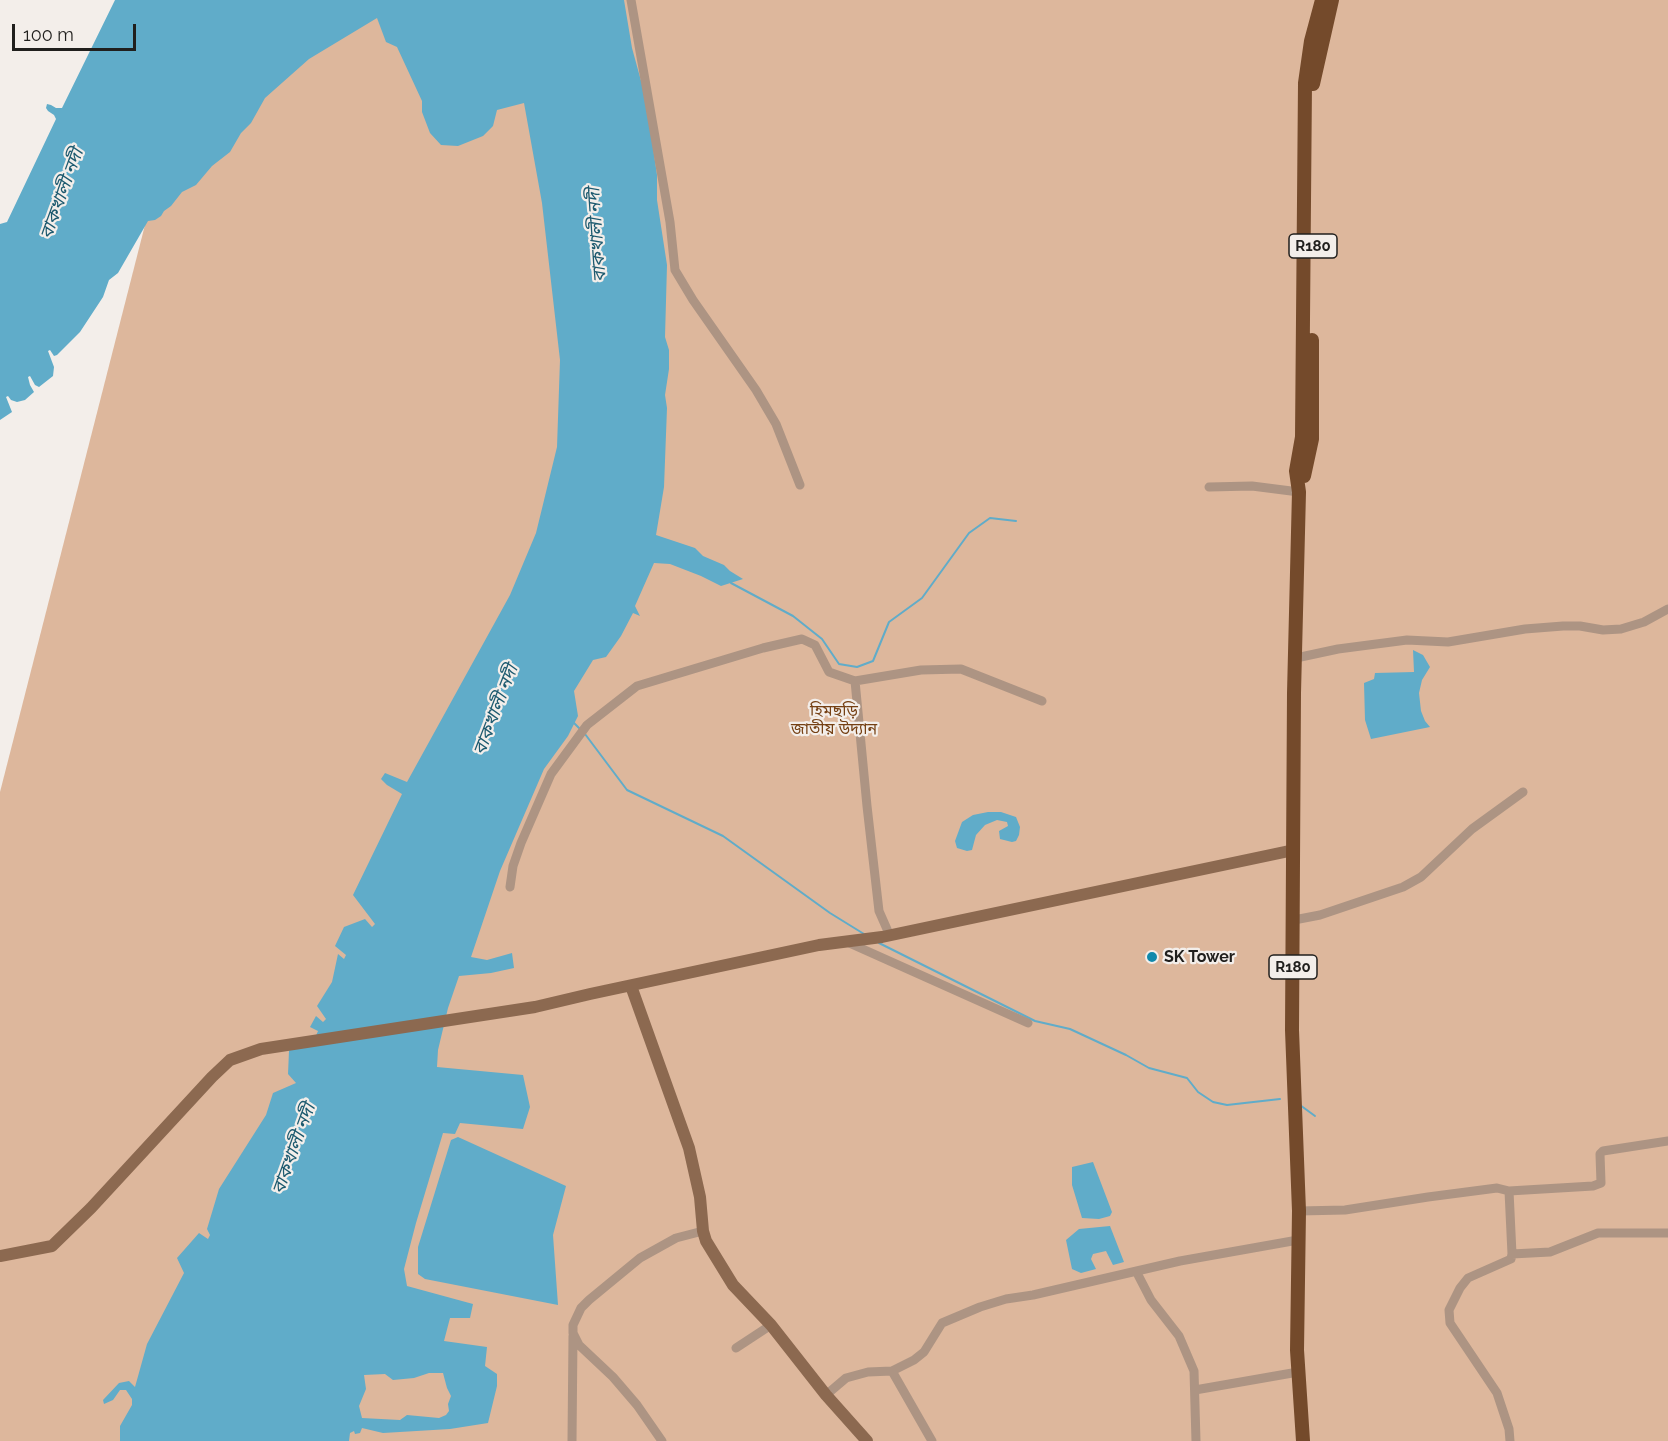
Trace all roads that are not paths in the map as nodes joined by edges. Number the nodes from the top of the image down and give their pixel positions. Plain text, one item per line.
1 (631, 0) edge
2 (1322, 0) edge
3 (1332, 0) edge
4 (800, 485) dead end
5 (1209, 487) dead end
6 (1299, 492) junction
7 (1668, 609) edge
8 (1296, 658) junction
9 (855, 681) junction
10 (1042, 701) dead end
11 (1523, 792) dead end
12 (1294, 850) junction
13 (510, 887) dead end
14 (1294, 920) junction
15 (886, 936) junction
16 (847, 942) junction
17 (631, 986) junction
18 (1028, 1023) dead end
19 (1668, 1141) edge
20 (1509, 1191) junction
21 (1299, 1211) junction
22 (703, 1231) junction
23 (1668, 1233) edge
24 (1298, 1240) junction
25 (1512, 1254) junction
26 (0, 1257) edge
27 (1136, 1271) junction
28 (771, 1326) junction
29 (573, 1333) junction
30 (736, 1348) dead end
31 (892, 1371) junction
32 (1298, 1372) junction
33 (1195, 1390) junction
34 (826, 1395) junction
35 (572, 1441) edge
36 (662, 1441) edge
37 (867, 1441) edge
38 (932, 1441) edge
39 (1196, 1441) edge
40 (1303, 1441) edge
41 (1510, 1441) edge

1 - 4 street
2 - 6 main road, R180
3 - 6 main road, R180
5 - 6 street
6 - 8 main road, R180
7 - 8 street
8 - 12 main road, R180
9 - 10 street
9 - 13 street
9 - 15 street
11 - 14 street
12 - 14 main road, R180
12 - 15 main road
14 - 21 main road, R180
15 - 16 main road
16 - 17 main road
16 - 18 street
17 - 22 main road
17 - 26 main road
19 - 20 street
20 - 21 street
20 - 25 street
21 - 24 main road, R180
22 - 28 main road
22 - 29 street
23 - 25 street
24 - 27 street
24 - 32 main road, R180
25 - 41 street
27 - 31 street
27 - 33 street
28 - 30 street
28 - 34 main road
29 - 35 street
29 - 36 street
31 - 34 street
31 - 38 street
32 - 33 street
32 - 40 main road, R180
33 - 39 street
34 - 37 main road

